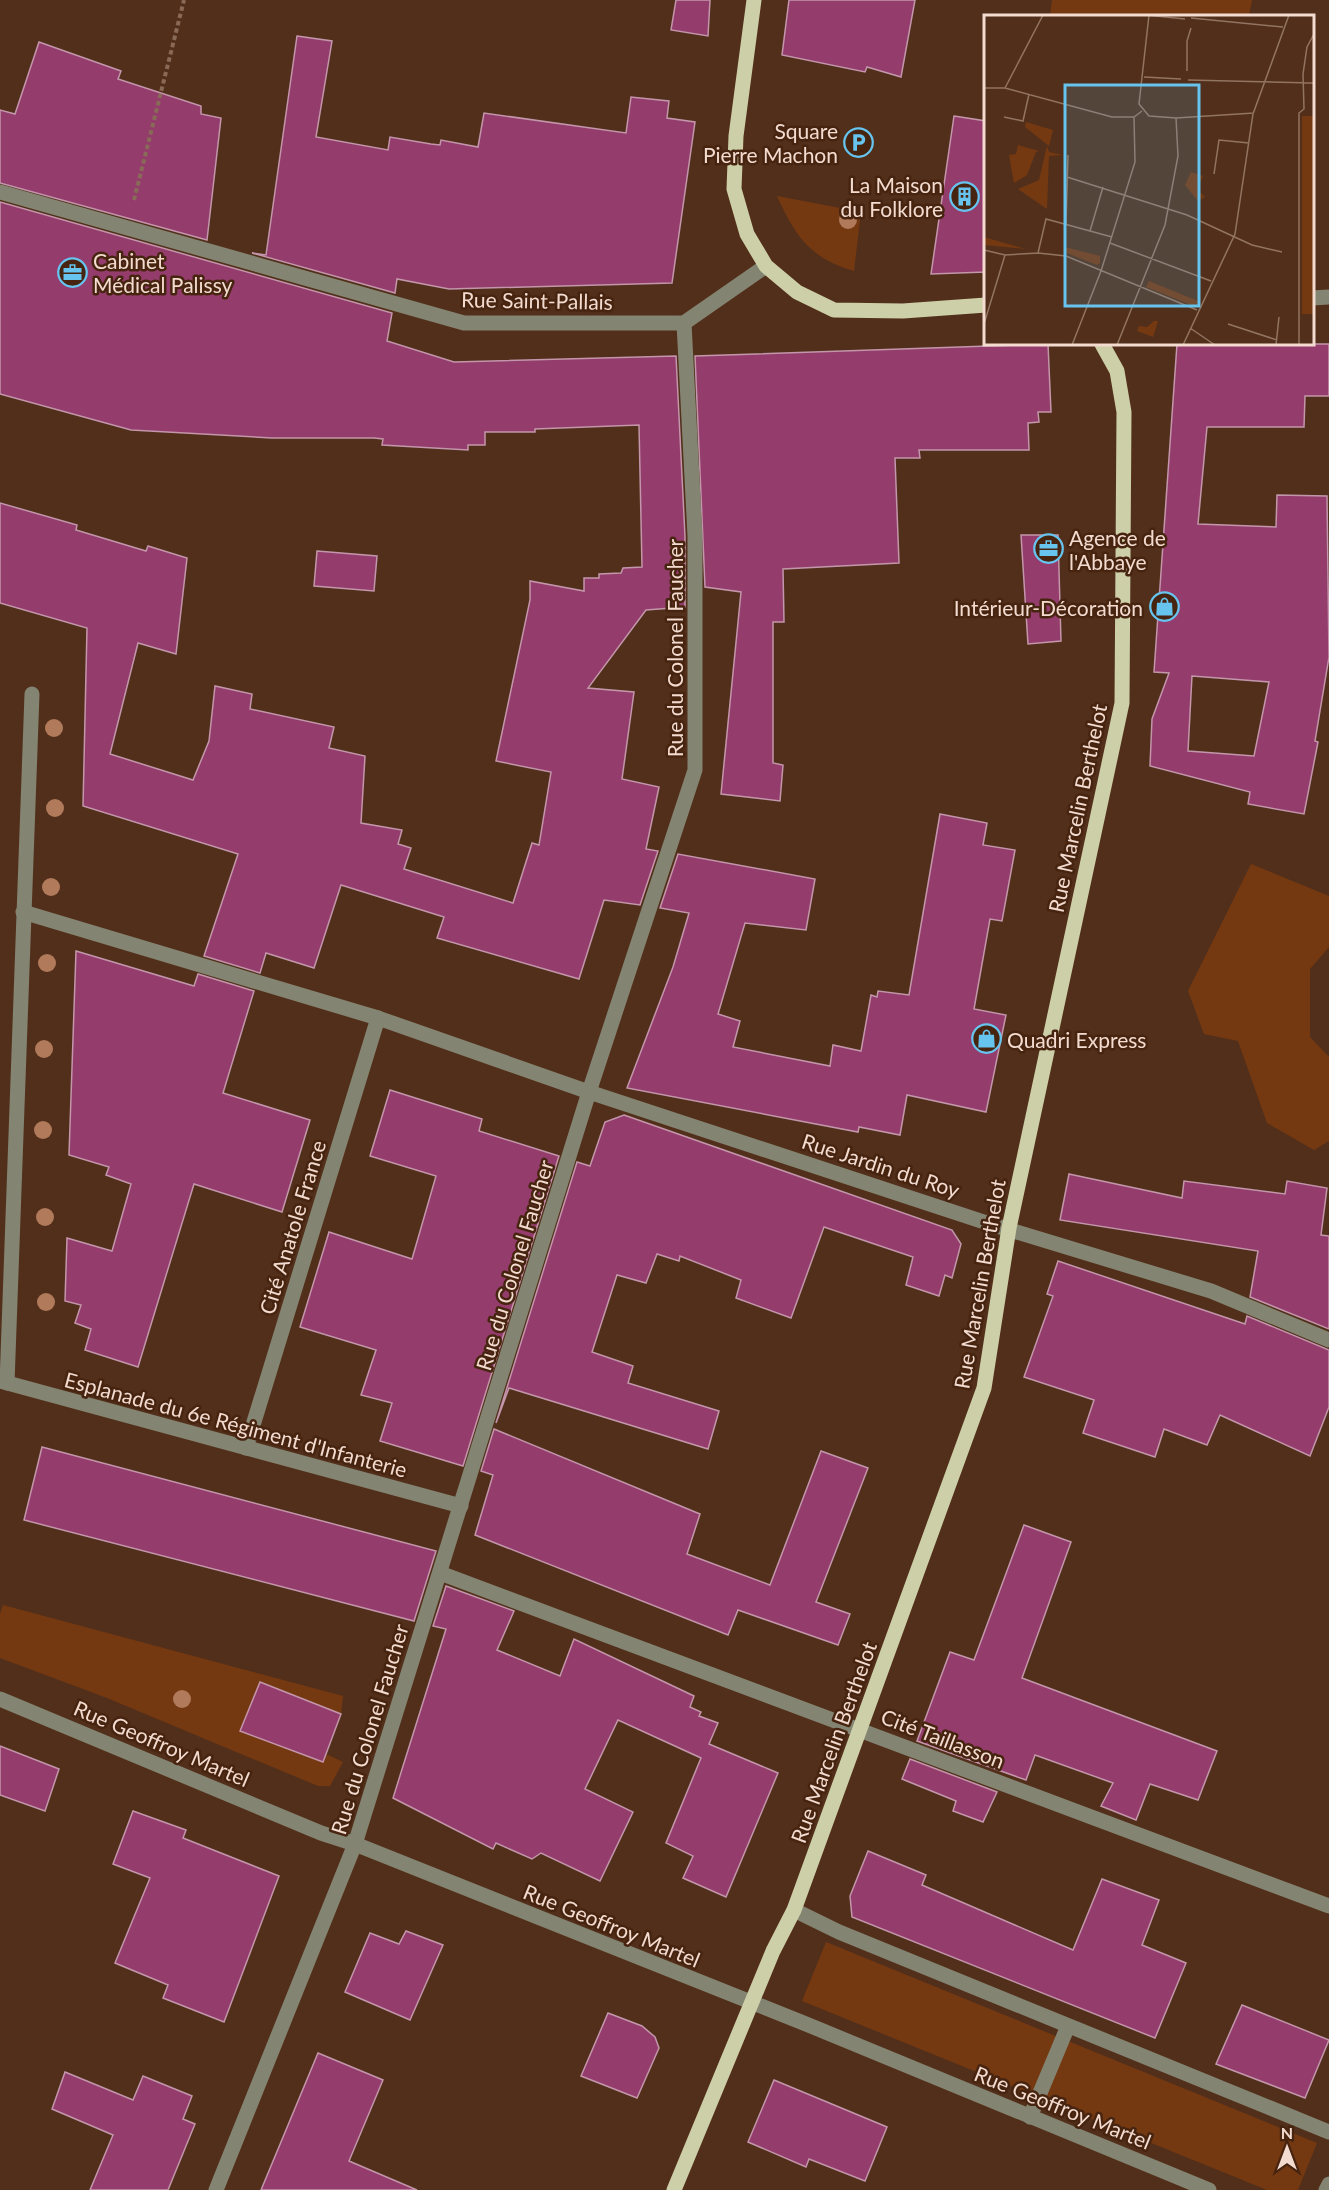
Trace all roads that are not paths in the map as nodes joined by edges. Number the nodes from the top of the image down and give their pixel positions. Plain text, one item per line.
1 (754, 0) edge
2 (0, 192) edge
3 (766, 266) junction
4 (1329, 297) edge
5 (1314, 298) edge
6 (984, 305) edge
7 (684, 323) junction
8 (1103, 345) edge
9 (32, 694) dead end
10 (23, 912) junction
11 (378, 1018) junction
12 (589, 1092) junction
13 (1009, 1228) junction
14 (1329, 1340) edge
15 (3, 1382) edge
16 (246, 1448) junction
17 (461, 1506) junction
18 (440, 1573) junction
19 (0, 1699) edge
20 (860, 1729) junction
21 (355, 1844) junction
22 (1329, 1906) edge
23 (794, 1910) junction
24 (752, 2002) junction
25 (1068, 2026) junction
26 (1030, 2116) junction
27 (1329, 2132) edge
28 (1329, 2184) edge
29 (216, 2190) edge
30 (674, 2190) edge
31 (1209, 2190) edge
32 (1326, 2190) edge

1 - 3 main road
2 - 7 street, Rue Saint-Pallais
3 - 6 main road
3 - 7 street
4 - 5 street
7 - 12 street, Rue du Colonel Faucher
8 - 13 main road, Rue Marcelin Berthelot
9 - 10 street
10 - 11 street
10 - 15 street
11 - 12 street
11 - 16 street, Cité Anatole France
12 - 13 street, Rue Jardin du Roy
12 - 17 street, Rue du Colonel Faucher
13 - 14 street, Rue Jardin du Roy
13 - 20 main road, Rue Marcelin Berthelot
15 - 16 street, Esplanade du 6e Régiment d'Infanterie
16 - 17 street, Esplanade du 6e Régiment d'Infanterie
17 - 18 street, Rue du Colonel Faucher
18 - 20 street, Cité Taillasson
18 - 21 street, Rue du Colonel Faucher
19 - 21 street, Rue Geoffroy Martel
20 - 22 street, Cité Taillasson
20 - 23 main road, Rue Marcelin Berthelot
21 - 24 street, Rue Geoffroy Martel
21 - 29 street, Rue du Colonel Faucher
23 - 24 main road, Rue Marcelin Berthelot
23 - 25 street
24 - 26 street, Rue Geoffroy Martel
24 - 30 main road, Rue Marcelin Berthelot
25 - 26 street
25 - 27 street
26 - 31 street, Rue Geoffroy Martel
28 - 32 street

